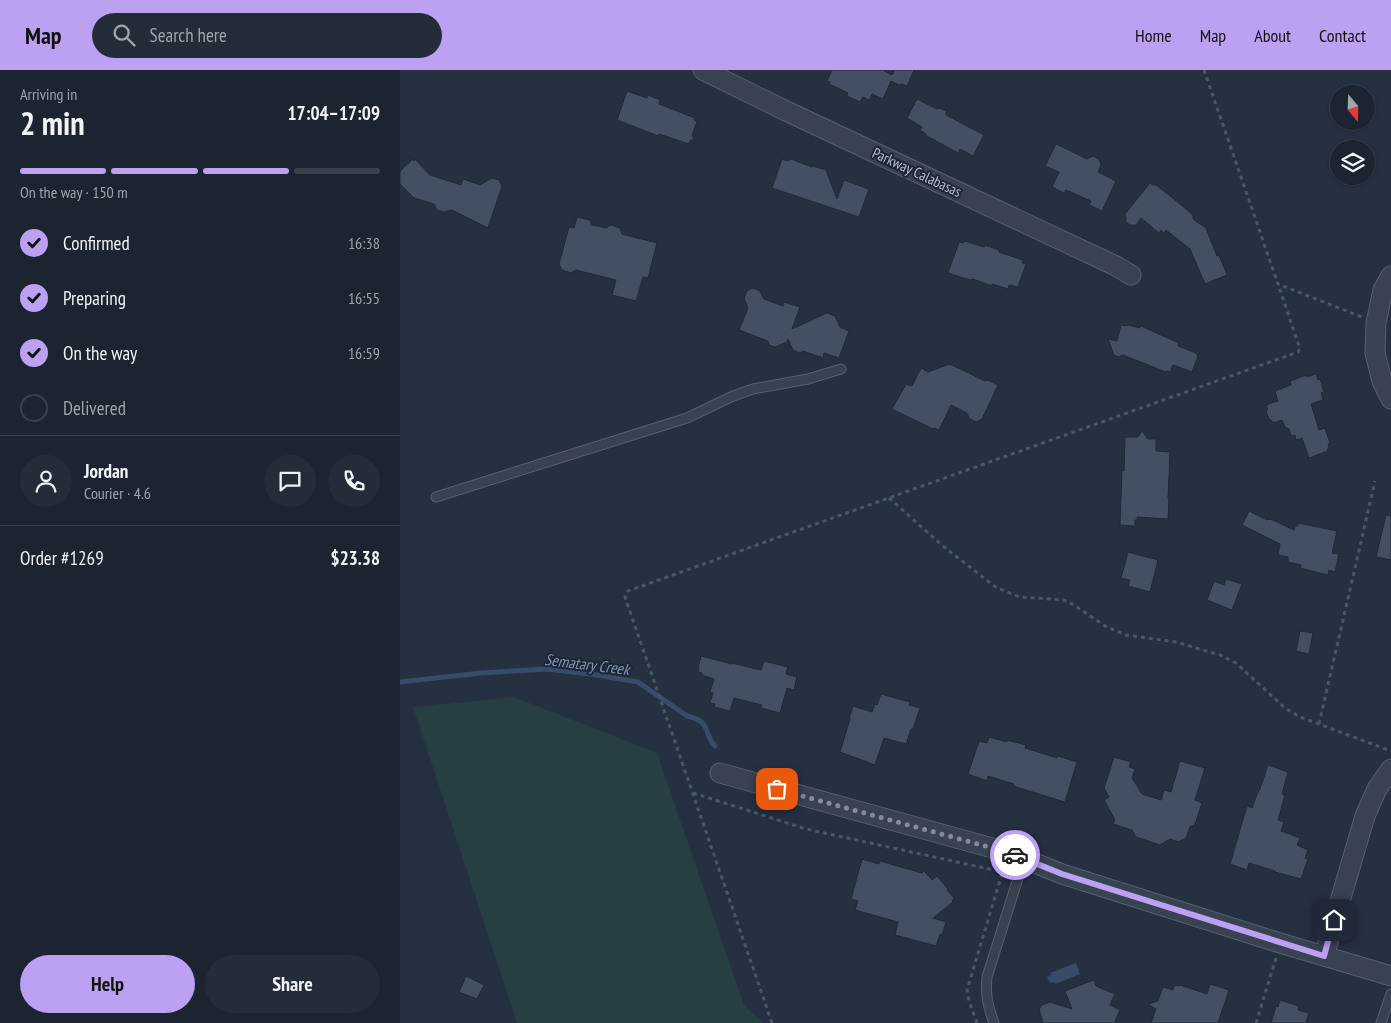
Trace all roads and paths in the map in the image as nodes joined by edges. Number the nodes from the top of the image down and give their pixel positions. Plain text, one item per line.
1 (703, 70) edge
2 (1204, 70) edge
3 (1131, 275) dead end
4 (1391, 276) edge
5 (1278, 284) junction
6 (1376, 323) junction
7 (841, 369) dead end
8 (1391, 399) edge
9 (1375, 481) dead end
10 (436, 497) dead end
11 (889, 498) junction
12 (1318, 724) junction
13 (1391, 751) edge
14 (1391, 769) edge
15 (720, 774) dead end
16 (692, 792) junction
17 (1007, 852) junction
18 (1024, 859) junction
19 (1003, 872) junction
20 (1280, 943) junction
21 (1324, 956) junction
22 (1391, 976) edge
23 (1391, 994) edge
24 (772, 1023) edge
25 (977, 1023) edge
26 (994, 1023) edge
27 (1256, 1023) edge
28 (1381, 1023) edge

1 - 3 street, Parkway Calabasas
2 - 5 path
4 - 6 street
5 - 6 path
5 - 11 path
6 - 8 street
7 - 10 lane
9 - 12 path
11 - 12 path
11 - 16 path
12 - 13 path
14 - 21 street
15 - 17 street
16 - 19 path
16 - 24 path
17 - 18 street
17 - 19 path
18 - 20 street
18 - 26 lane
19 - 25 path
20 - 21 street
20 - 27 path
21 - 22 street
23 - 28 lane

